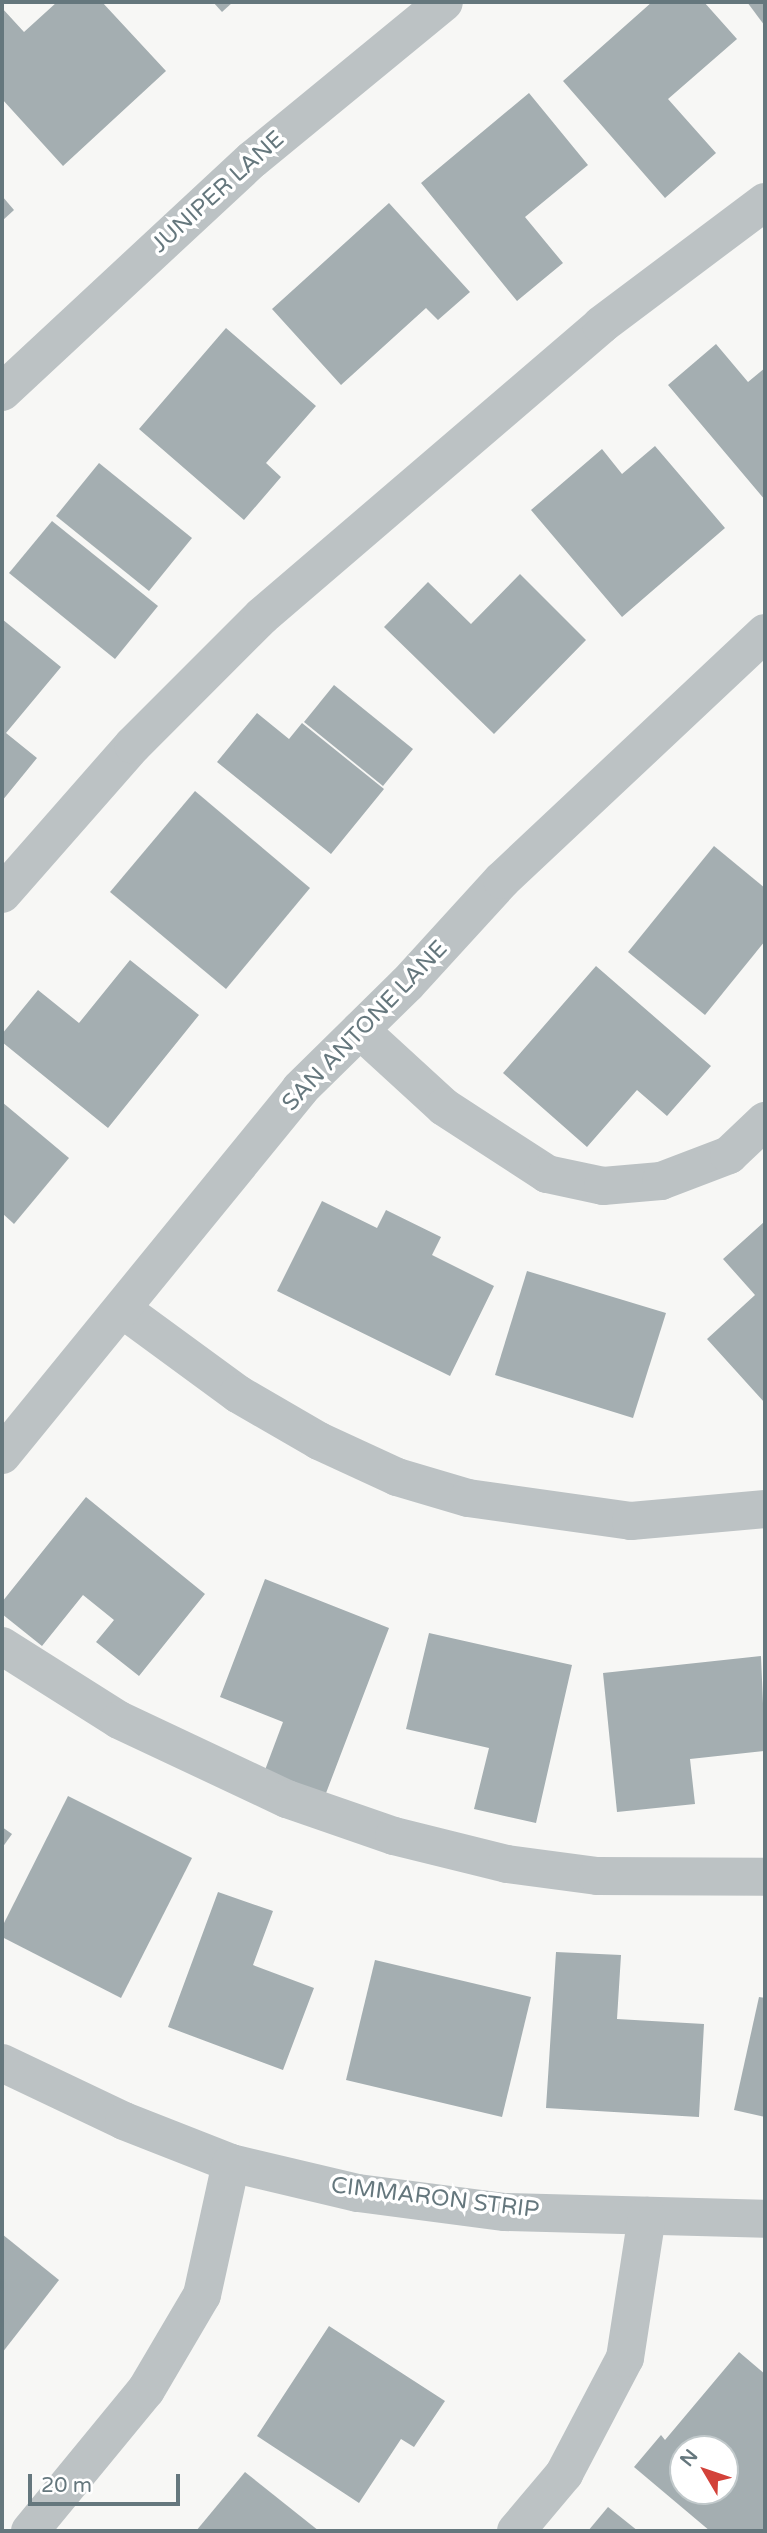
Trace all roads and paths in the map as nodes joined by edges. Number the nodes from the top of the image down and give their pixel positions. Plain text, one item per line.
1 (444, 2) edge
2 (765, 202) edge
3 (2, 392) edge
4 (765, 633) edge
5 (2, 894) edge
6 (360, 1030) junction
7 (765, 1121) edge
8 (122, 1309) junction
9 (2, 1455) edge
10 (765, 1509) edge
11 (2, 1646) edge
12 (765, 1877) edge
13 (2, 2063) edge
14 (231, 2163) junction
15 (646, 2216) junction
16 (765, 2220) edge
17 (30, 2531) edge
18 (516, 2531) edge

1 - 3 street, JUNIPER LANE
2 - 5 street
4 - 6 street, SAN ANTONE LANE
6 - 7 street
6 - 8 street, SAN ANTONE LANE
8 - 9 street, SAN ANTONE LANE
8 - 10 street
11 - 12 street
13 - 14 street, CIMMARON STRIP
14 - 15 street, CIMMARON STRIP
14 - 17 street
15 - 16 street, CIMMARON STRIP
15 - 18 street

